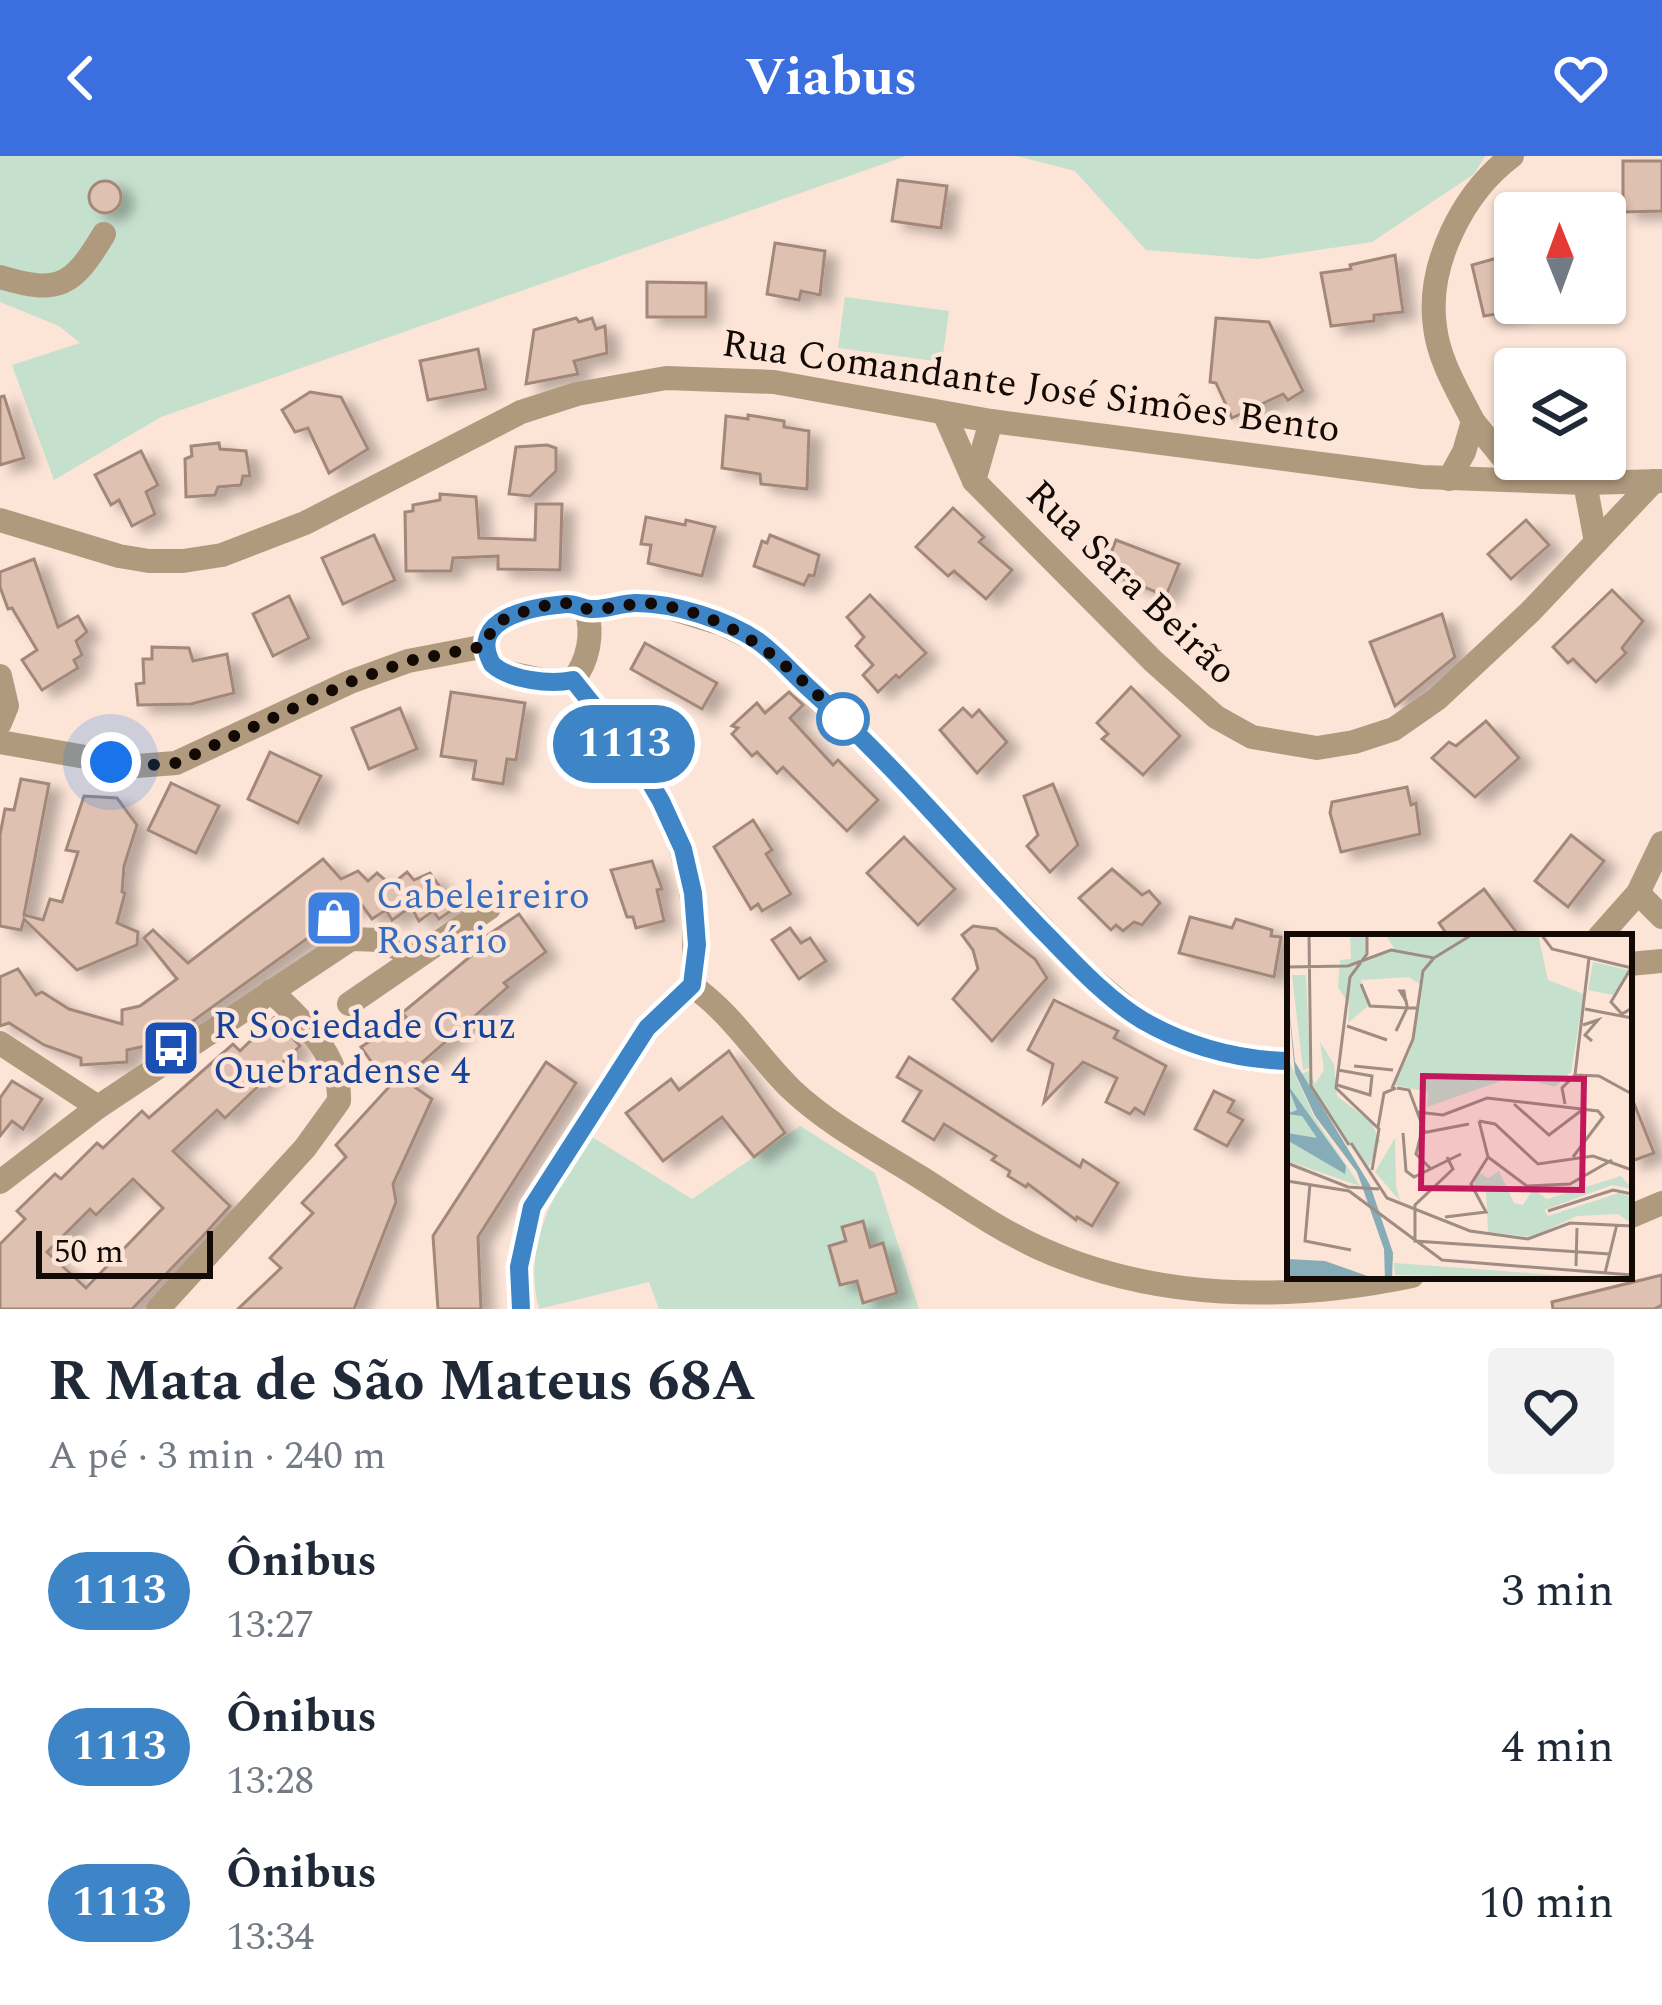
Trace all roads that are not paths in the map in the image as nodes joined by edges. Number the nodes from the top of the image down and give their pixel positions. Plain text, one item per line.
1 (1513, 156) edge
2 (104, 234) dead end
3 (0, 277) edge
4 (944, 413) junction
5 (991, 421) junction
6 (1473, 421) junction
7 (1494, 447) edge
8 (1449, 479) junction
9 (1494, 480) edge
10 (1521, 480) edge
11 (1658, 481) edge
12 (974, 482) junction
13 (1585, 483) junction
14 (0, 520) edge
15 (1596, 542) junction
16 (586, 610) junction
17 (485, 646) junction
18 (0, 676) edge
19 (573, 680) junction
20 (3, 714) edge
21 (0, 742) edge
22 (34, 745) junction
23 (1662, 843) edge
24 (1638, 893) junction
25 (489, 908) dead end
26 (1662, 917) edge
27 (1602, 934) edge
28 (415, 957) junction
29 (1662, 961) edge
30 (1632, 964) edge
31 (692, 985) junction
32 (271, 991) junction
33 (349, 1004) dead end
34 (0, 1043) edge
35 (1287, 1061) edge
36 (98, 1107) junction
37 (0, 1182) edge
38 (1662, 1203) edge
39 (1632, 1216) edge
40 (1388, 1279) edge
41 (158, 1309) edge
42 (521, 1309) edge

1 - 6 street
2 - 3 street
4 - 5 street, Rua Comandante José Simões Bento
4 - 12 street, Rua Sara Beirão
4 - 14 street, Rua Comandante José Simões Bento
5 - 8 street, Rua Comandante José Simões Bento
5 - 12 street, Rua Sara Beirão
6 - 7 street
6 - 8 street
8 - 9 street, Rua Comandante José Simões Bento
10 - 13 street, Rua Comandante José Simões Bento
11 - 13 street, Rua Comandante José Simões Bento
11 - 15 street, Rua Sara Beirão
12 - 15 street, Rua Sara Beirão
13 - 15 street
16 - 17 street
16 - 19 street
16 - 35 street
17 - 19 street
17 - 22 street
18 - 20 street
19 - 31 street
20 - 22 street
21 - 22 street
23 - 24 street
24 - 26 street
24 - 27 street
25 - 28 street
28 - 32 street
28 - 33 street
29 - 30 street
31 - 40 street
31 - 42 street
32 - 36 street
32 - 41 street
34 - 36 street
36 - 37 street
38 - 39 street

